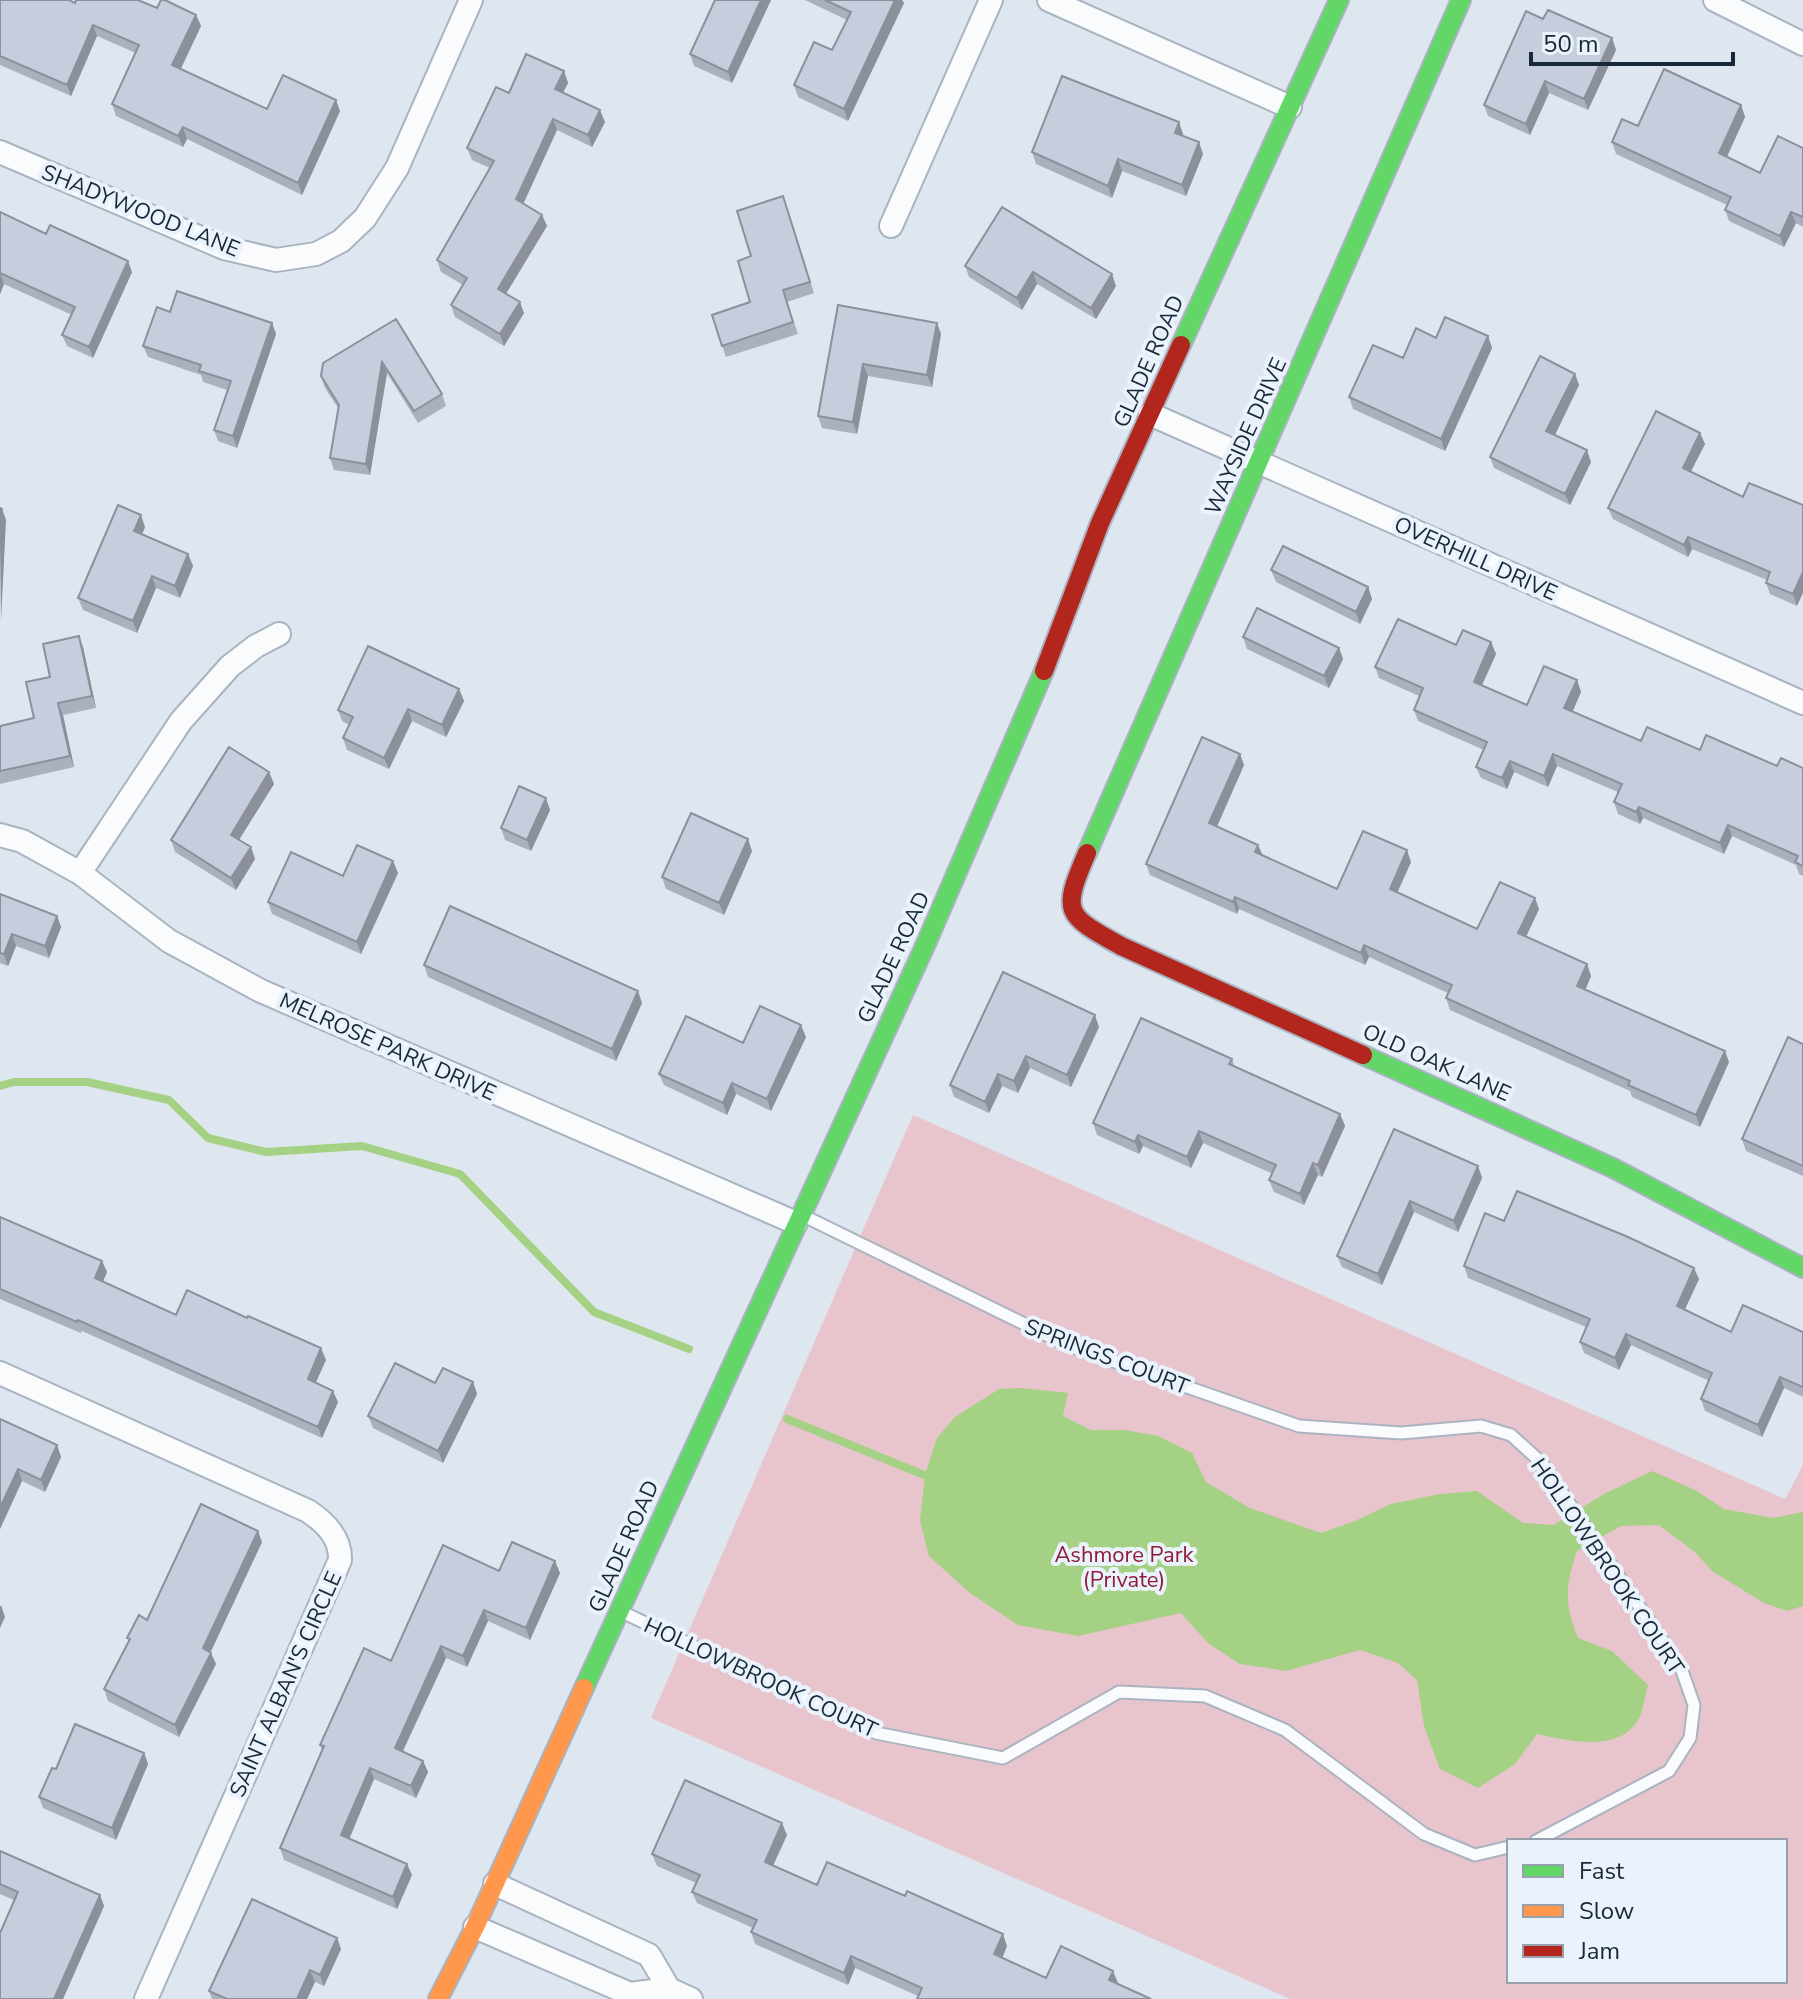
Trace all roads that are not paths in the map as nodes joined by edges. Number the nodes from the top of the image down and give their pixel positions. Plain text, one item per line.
1 (471, 0) edge
2 (991, 0) edge
3 (1049, 0) edge
4 (1339, 0) edge
5 (1461, 0) edge
6 (1715, 0) edge
7 (1803, 44) edge
8 (1290, 107) junction
9 (0, 152) edge
10 (891, 226) dead end
11 (1150, 414) junction
12 (1259, 462) junction
13 (279, 634) dead end
14 (1803, 703) edge
15 (0, 835) edge
16 (80, 873) junction
17 (1071, 890) joint
18 (798, 1219) junction
19 (1803, 1268) edge
20 (0, 1373) edge
21 (1337, 1430) joint
22 (620, 1611) junction
23 (1540, 1839) edge
24 (1507, 1847) edge
25 (495, 1884) junction
26 (475, 1927) junction
27 (669, 1989) junction
28 (146, 1999) edge
29 (438, 1999) edge
30 (454, 1999) edge
31 (691, 1999) edge

1 - 9 street, SHADYWOOD LANE
2 - 10 street
3 - 8 street
4 - 8 main road, GLADE ROAD
5 - 12 main road, WAYSIDE DRIVE
6 - 7 street
8 - 11 main road, GLADE ROAD
11 - 12 street, OVERHILL DRIVE
11 - 18 main road, GLADE ROAD
12 - 14 street, OVERHILL DRIVE
12 - 17 main road, WAYSIDE DRIVE
13 - 16 street
15 - 16 street, MELROSE PARK DRIVE
16 - 18 street, MELROSE PARK DRIVE
17 - 19 main road, OLD OAK LANE
18 - 21 lane, SPRINGS COURT
18 - 22 main road, GLADE ROAD
20 - 28 street, SAINT ALBAN'S CIRCLE
21 - 23 lane, HOLLOWBROOK COURT
22 - 24 lane, HOLLOWBROOK COURT
22 - 25 main road, GLADE ROAD
25 - 26 main road, GLADE ROAD
25 - 27 street
26 - 27 street
26 - 29 main road, GLADE ROAD
26 - 30 main road, GLADE ROAD
27 - 31 street

